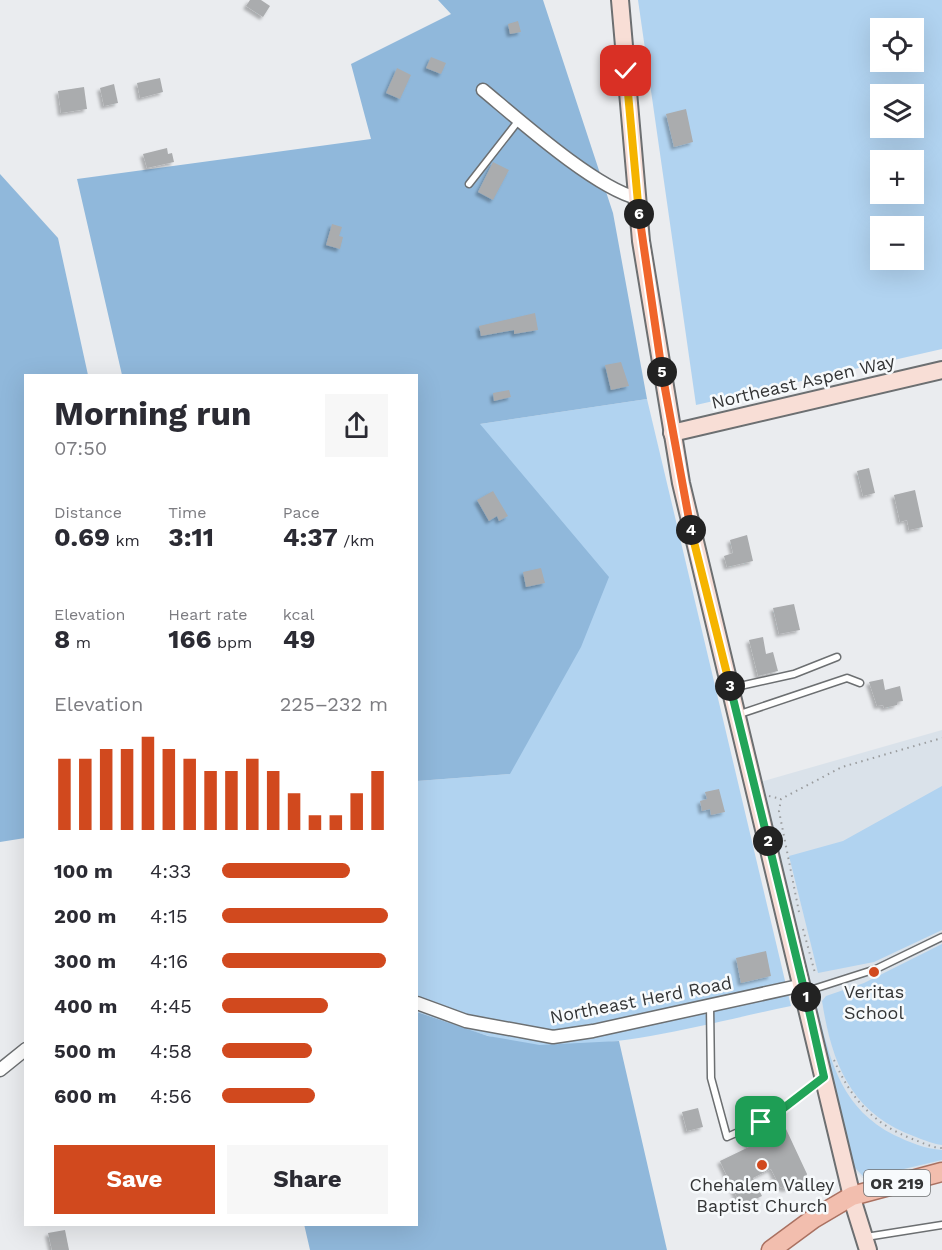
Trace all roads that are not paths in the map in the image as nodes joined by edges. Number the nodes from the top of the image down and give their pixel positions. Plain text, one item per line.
1 (620, 0) edge
2 (483, 90) dead end
3 (520, 120) junction
4 (469, 184) dead end
5 (637, 198) junction
6 (942, 370) edge
7 (672, 433) junction
8 (837, 657) dead end
9 (860, 683) dead end
10 (730, 689) junction
11 (737, 715) junction
12 (942, 937) edge
13 (804, 988) junction
14 (418, 1003) edge
15 (710, 1005) junction
16 (24, 1051) edge
17 (0, 1070) edge
18 (824, 1077) junction
19 (942, 1172) edge
20 (852, 1196) junction
21 (942, 1226) edge
22 (866, 1244) edge
23 (771, 1250) edge

1 - 5 main road
2 - 3 street
3 - 4 lane
3 - 5 street
5 - 7 main road
6 - 7 main road, Northeast Aspen Way
7 - 10 main road
8 - 10 lane
9 - 11 lane
10 - 11 main road
11 - 13 main road
12 - 13 lane
13 - 15 street, Northeast Herd Road
13 - 18 main road
14 - 15 street, Northeast Herd Road
15 - 18 lane
16 - 17 street
18 - 20 main road
19 - 20 main road, OR 219
20 - 22 main road
20 - 23 main road, OR 219
21 - 22 lane

